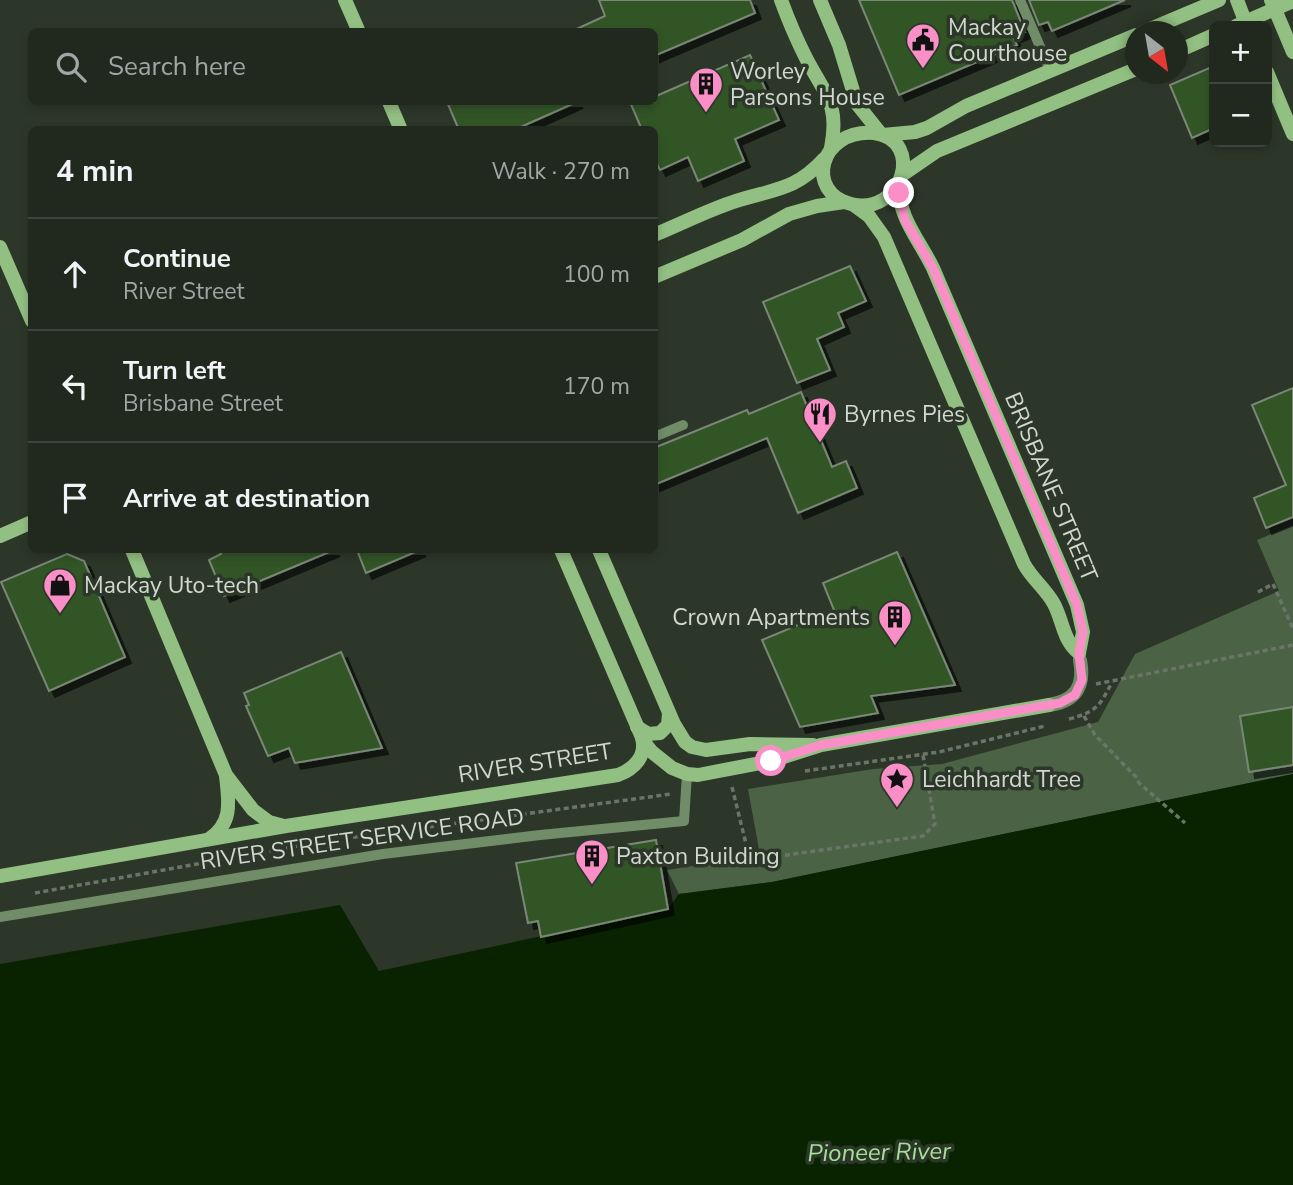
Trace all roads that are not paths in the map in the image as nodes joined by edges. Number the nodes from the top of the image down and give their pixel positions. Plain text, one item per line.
1 (345, 0) edge
2 (780, 0) edge
3 (820, 0) edge
4 (1020, 0) edge
5 (1219, 0) edge
6 (1237, 0) edge
7 (1293, 1) edge
8 (1273, 5) edge
9 (1169, 21) edge
10 (1242, 21) edge
11 (1249, 21) edge
12 (357, 28) edge
13 (1209, 37) edge
14 (1125, 39) edge
15 (1188, 47) edge
16 (1293, 52) edge
17 (1050, 70) junction
18 (1125, 74) edge
19 (1272, 84) edge
20 (390, 105) edge
21 (399, 126) edge
22 (1293, 134) edge
23 (882, 135) junction
24 (827, 154) junction
25 (901, 180) junction
26 (849, 204) junction
27 (658, 233) edge
28 (0, 247) edge
29 (658, 275) edge
30 (28, 312) edge
31 (683, 425) dead end
32 (658, 436) edge
33 (28, 524) edge
34 (0, 536) edge
35 (133, 553) edge
36 (562, 553) edge
37 (600, 553) edge
38 (1059, 563) junction
39 (1033, 576) junction
40 (1079, 656) junction
41 (669, 713) junction
42 (640, 732) junction
43 (821, 745) junction
44 (687, 774) junction
45 (226, 775) junction
46 (286, 826) junction
47 (208, 839) junction
48 (0, 876) edge
49 (0, 917) edge

1 - 12 street
2 - 24 street
3 - 23 street
4 - 17 lane
5 - 9 street
6 - 10 street
7 - 8 street
8 - 11 street
8 - 16 street
13 - 15 street
14 - 17 street
17 - 23 street
18 - 25 street
19 - 22 street
20 - 21 street
23 - 24 street
23 - 25 street
24 - 26 street
24 - 27 street
25 - 26 street
25 - 38 street, BRISBANE STREET
26 - 29 street
26 - 39 street, BRISBANE STREET
28 - 30 street
31 - 32 lane
33 - 34 street
35 - 45 street
36 - 42 street
37 - 41 street
38 - 39 street
38 - 40 street, BRISBANE STREET
39 - 40 street, BRISBANE STREET
40 - 43 street
41 - 42 street
41 - 43 street
42 - 44 street, RIVER STREET
42 - 46 street, RIVER STREET
43 - 44 street
44 - 49 lane, RIVER STREET SERVICE ROAD
45 - 46 street
45 - 47 street
46 - 47 street, RIVER STREET
47 - 48 street, RIVER STREET

